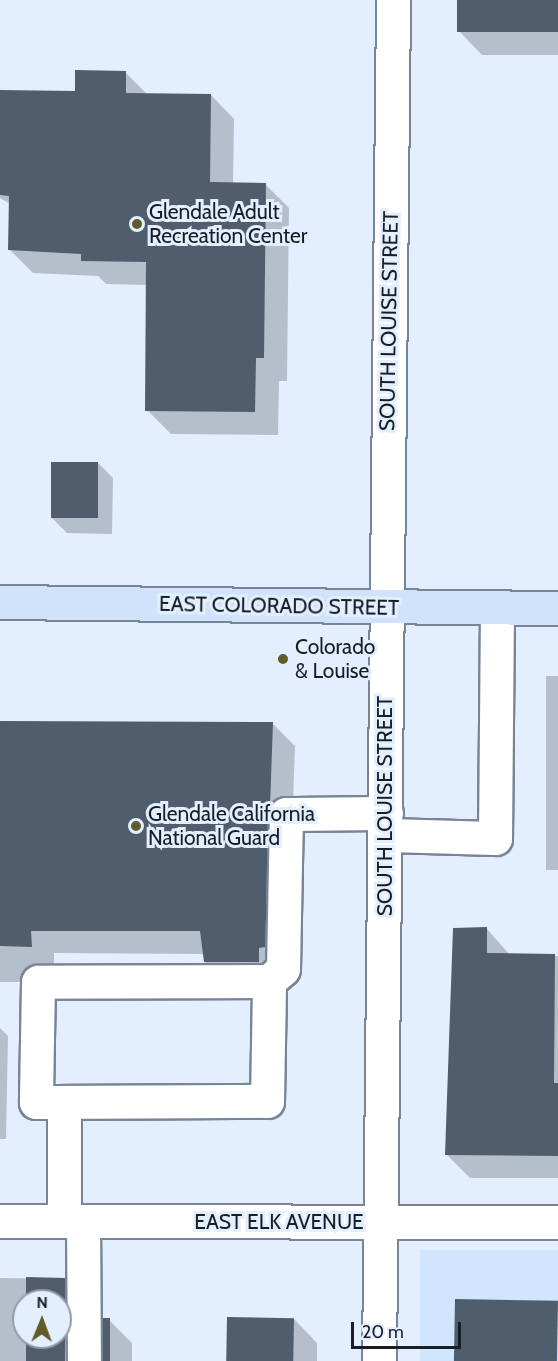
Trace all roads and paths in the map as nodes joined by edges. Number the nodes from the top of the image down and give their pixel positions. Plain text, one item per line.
1 (393, 0) edge
2 (0, 602) edge
3 (386, 606) junction
4 (497, 608) junction
5 (558, 608) edge
6 (386, 824) junction
7 (269, 981) junction
8 (64, 1102) junction
9 (0, 1221) edge
10 (74, 1221) junction
11 (380, 1222) junction
12 (558, 1222) edge
13 (84, 1361) edge
14 (379, 1361) edge

1 - 3 street, SOUTH LOUISE STREET
2 - 3 main road, EAST COLORADO STREET
3 - 4 main road, EAST COLORADO STREET
3 - 6 street, SOUTH LOUISE STREET
4 - 5 main road, EAST COLORADO STREET
4 - 6 street
6 - 7 street
6 - 11 street, SOUTH LOUISE STREET
7 - 8 street
7 - 8 street
8 - 10 street
9 - 10 street, EAST ELK AVENUE
10 - 11 street, EAST ELK AVENUE
10 - 13 street
11 - 12 street, EAST ELK AVENUE
11 - 14 street, SOUTH LOUISE STREET

